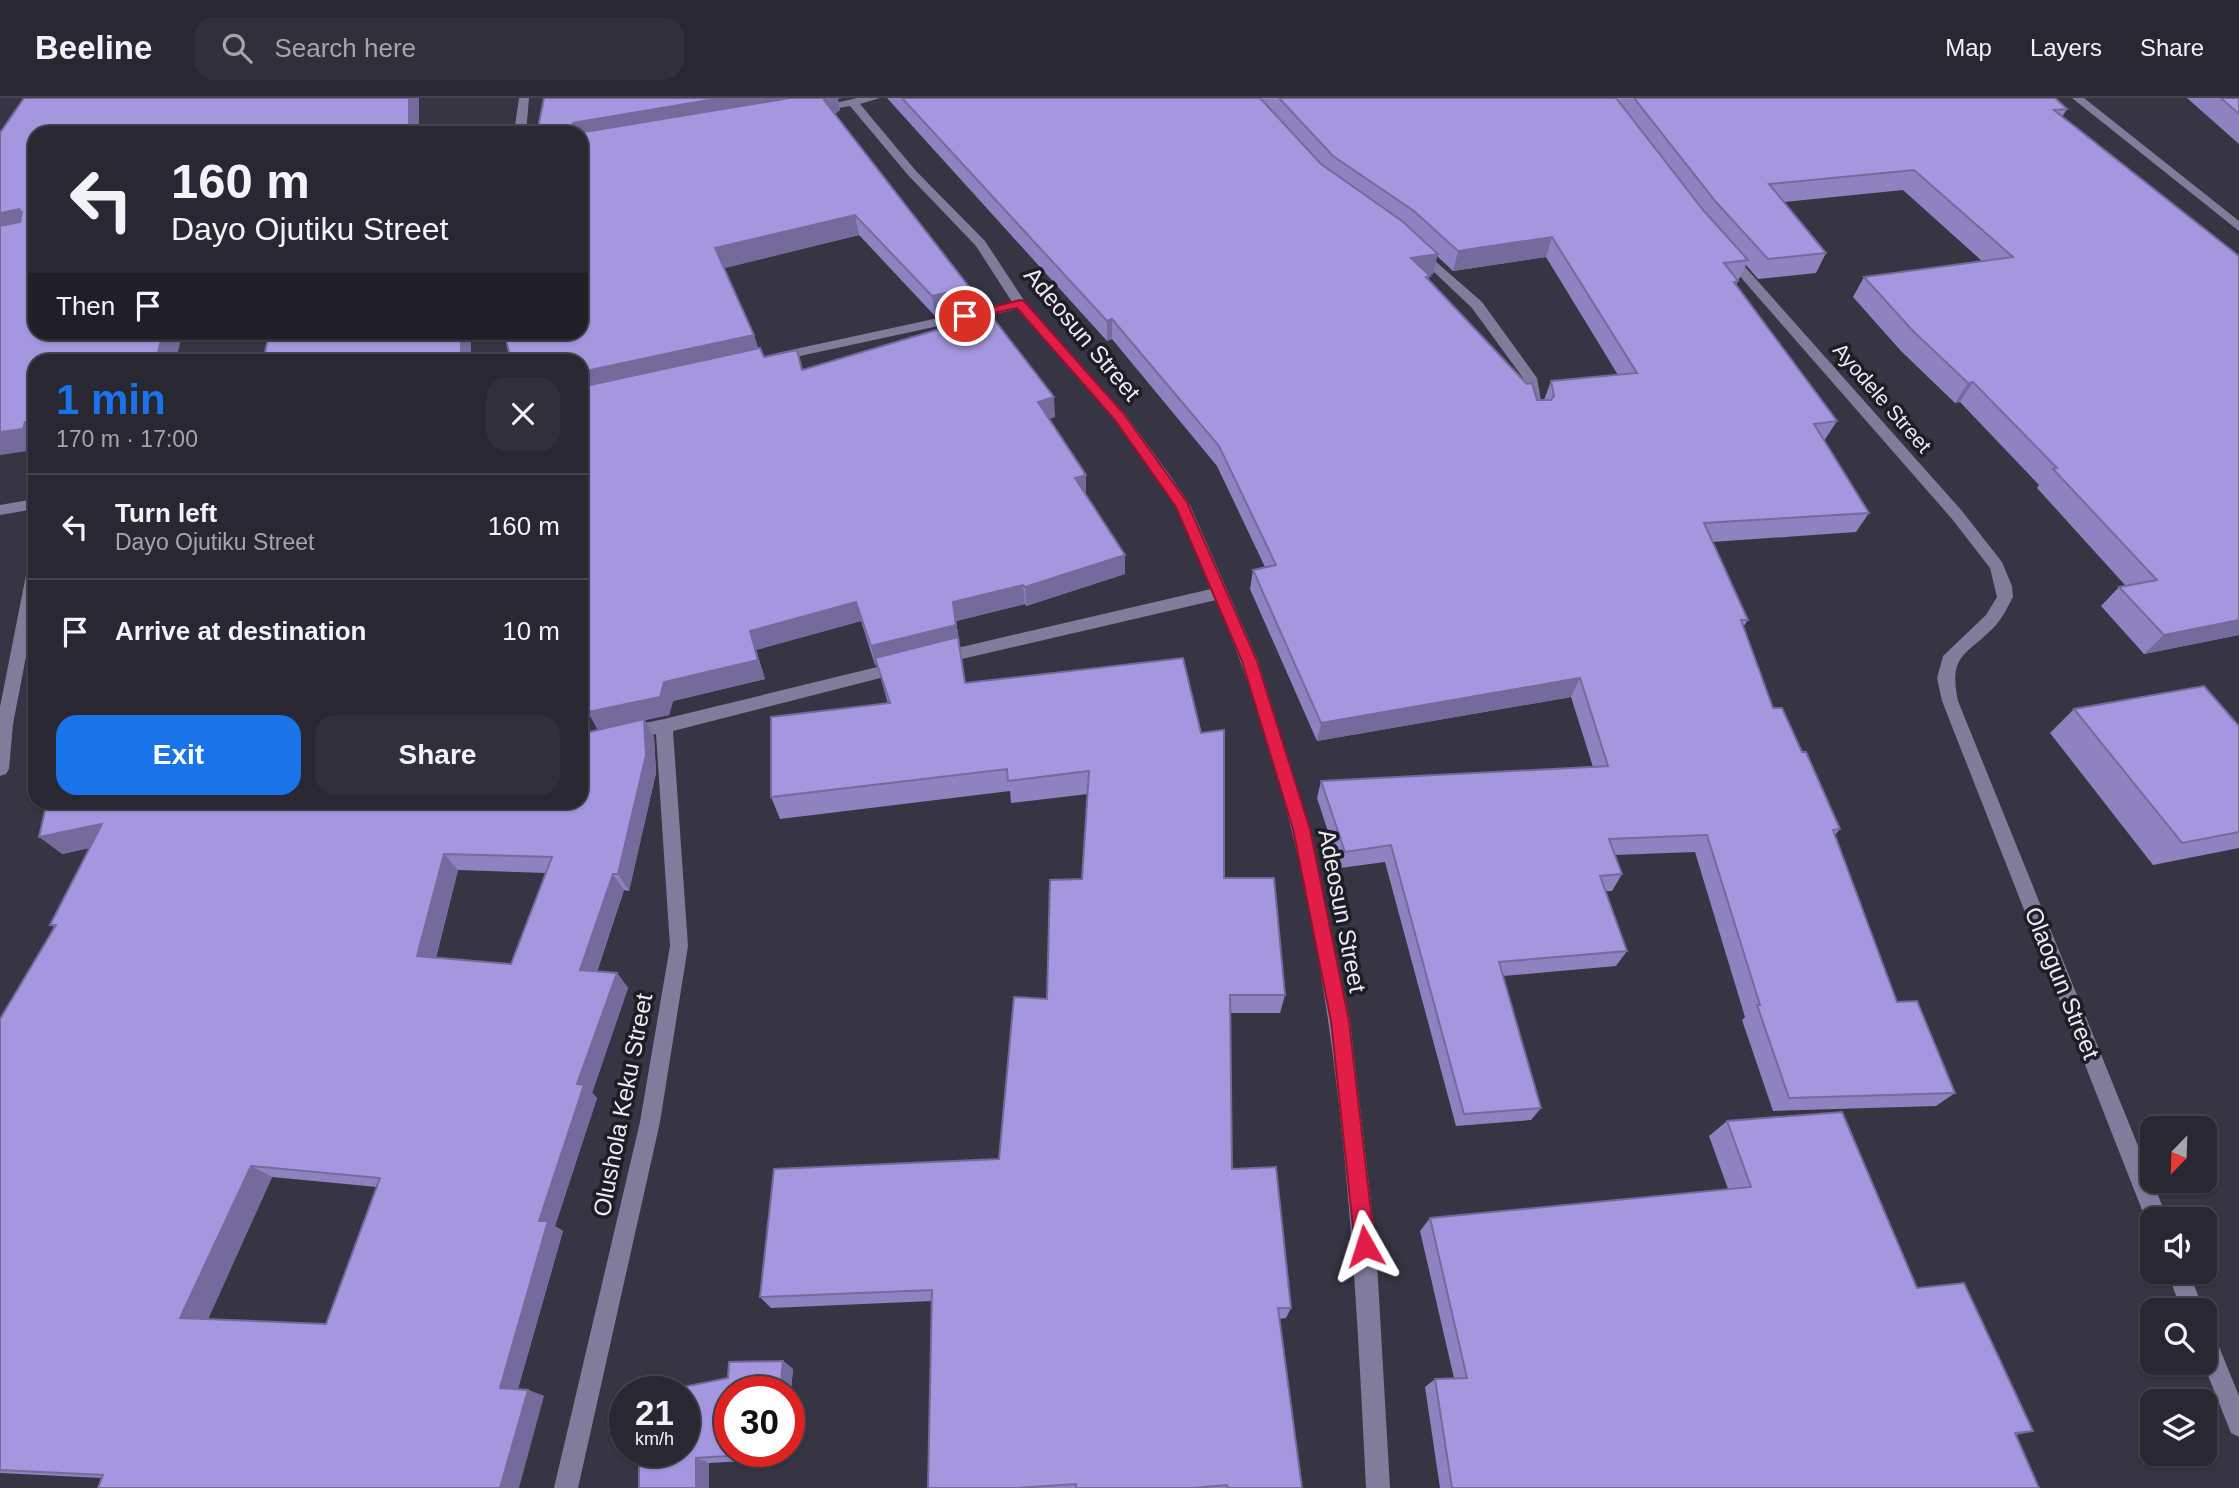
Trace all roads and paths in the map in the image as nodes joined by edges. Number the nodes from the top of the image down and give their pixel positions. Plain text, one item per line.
1 (524, 98) edge
2 (875, 98) edge
3 (2077, 98) edge
4 (853, 103) junction
5 (798, 112) edge
6 (521, 126) edge
7 (2239, 227) edge
8 (1404, 236) edge
9 (1721, 247) edge
10 (1020, 304) junction
11 (761, 360) edge
12 (1537, 416) edge
13 (28, 505) edge
14 (0, 510) edge
15 (1219, 593) junction
16 (28, 606) edge
17 (664, 726) junction
18 (588, 739) edge
19 (1967, 746) joint
20 (0, 769) edge
21 (2152, 1207) edge
22 (2217, 1370) edge
23 (2239, 1425) edge
24 (566, 1488) edge
25 (1378, 1488) edge

1 - 6 street
2 - 4 street
3 - 7 street
4 - 5 street
4 - 10 street, Adeosun Street
8 - 12 street
9 - 19 street, Ayodele Street
10 - 11 street
10 - 15 street, Adeosun Street
13 - 14 street
15 - 17 street
15 - 25 street, Adeosun Street
16 - 20 street
17 - 18 street
17 - 24 street, Olushola Keku Street
19 - 21 street, Olaogun Street
22 - 23 street

